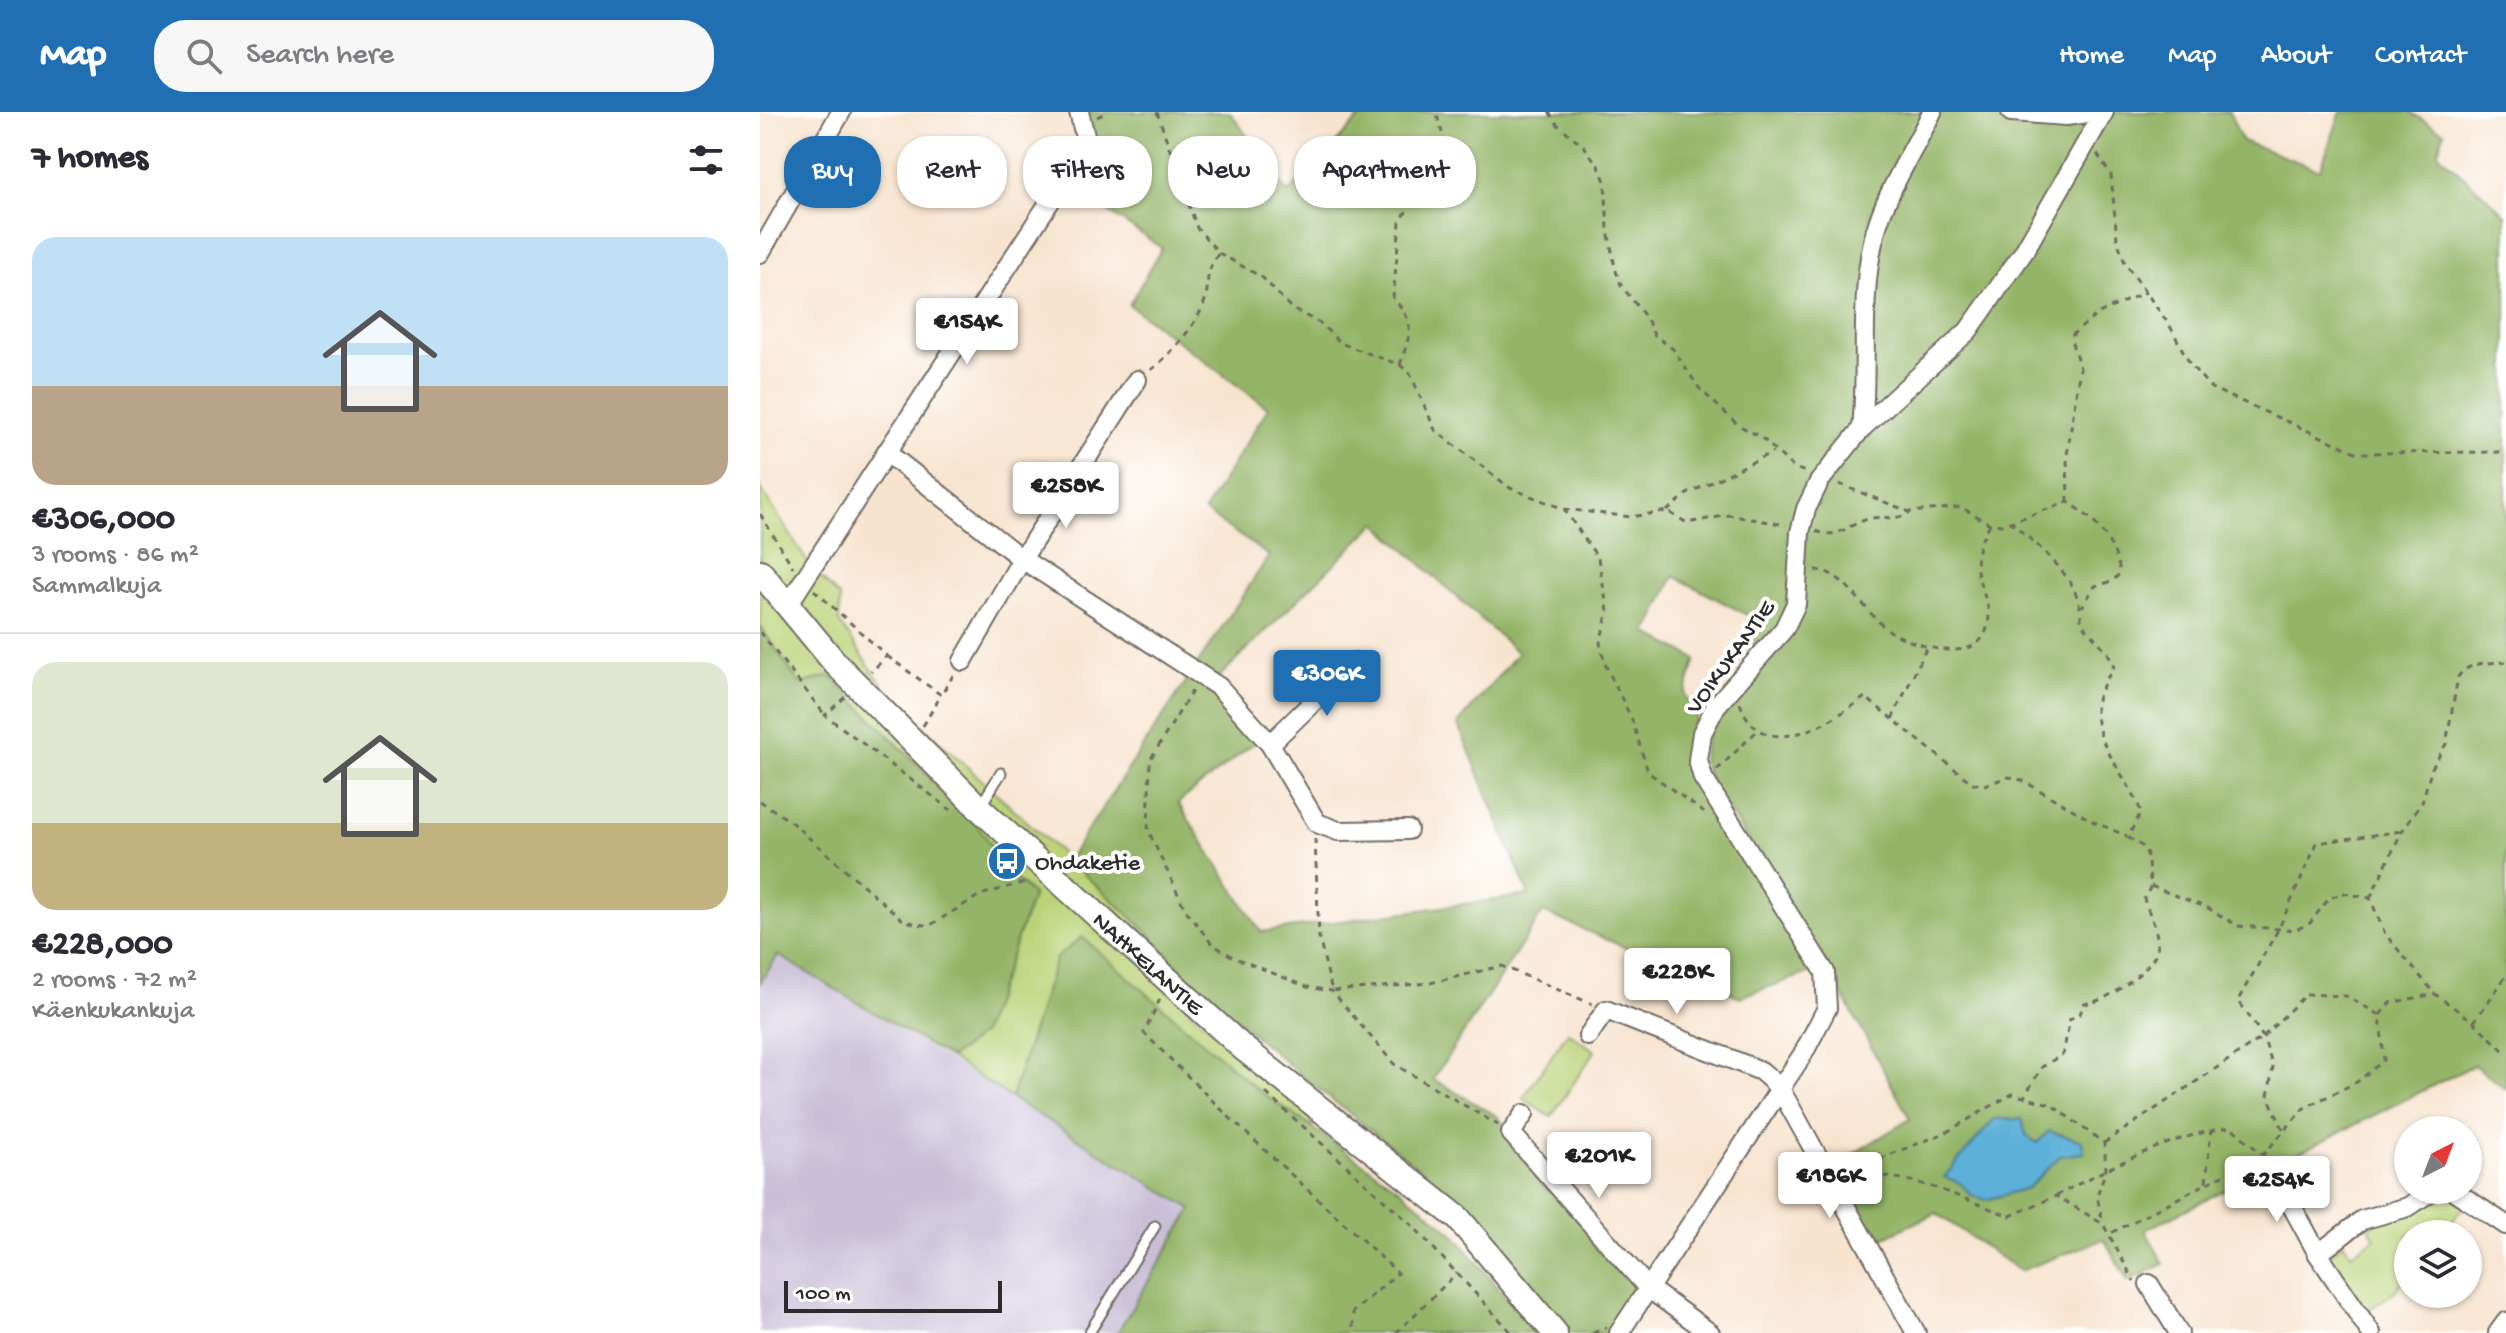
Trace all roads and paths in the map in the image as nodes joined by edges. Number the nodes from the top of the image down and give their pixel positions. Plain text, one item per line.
1 (841, 112) edge
2 (1079, 112) edge
3 (1157, 112) edge
4 (1436, 112) edge
5 (1549, 112) edge
6 (1932, 112) edge
7 (2011, 112) edge
8 (2094, 112) edge
9 (2104, 112) edge
10 (2088, 140) junction
11 (760, 253) edge
12 (1219, 253) junction
13 (2146, 292) junction
14 (1400, 365) junction
15 (1137, 380) joint
16 (1862, 428) junction
17 (886, 452) junction
18 (1773, 452) junction
19 (2506, 452) edge
20 (1823, 477) junction
21 (2068, 502) junction
22 (1564, 509) junction
23 (1667, 511) junction
24 (1910, 512) junction
25 (760, 514) edge
26 (762, 521) edge
27 (2010, 521) junction
28 (1802, 524) junction
29 (1990, 524) junction
30 (1022, 559) junction
31 (760, 572) edge
32 (1800, 572) junction
33 (804, 581) junction
34 (787, 606) junction
35 (2082, 607) junction
36 (760, 632) edge
37 (1927, 645) junction
38 (887, 656) junction
39 (963, 661) joint
40 (1354, 662) dead end
41 (2506, 662) edge
42 (1203, 674) junction
43 (865, 678) dead end
44 (1733, 684) junction
45 (849, 693) dead end
46 (941, 695) junction
47 (825, 715) junction
48 (1892, 719) junction
49 (1759, 729) junction
50 (912, 744) junction
51 (1270, 744) junction
52 (1001, 773) dead end
53 (1703, 778) junction
54 (760, 801) edge
55 (979, 808) junction
56 (955, 813) dead end
57 (1726, 815) junction
58 (1317, 823) junction
59 (1408, 830) dead end
60 (2402, 831) junction
61 (2128, 837) junction
62 (1018, 871) dead end
63 (1029, 881) junction
64 (2151, 886) junction
65 (1039, 890) dead end
66 (2370, 898) junction
67 (2279, 928) junction
68 (2506, 976) edge
69 (1332, 991) junction
70 (2435, 994) junction
71 (1160, 999) dead end
72 (1606, 1010) junction
73 (2380, 1015) junction
74 (2474, 1022) junction
75 (1588, 1036) dead end
76 (2263, 1037) junction
77 (2506, 1053) edge
78 (1779, 1087) junction
79 (1261, 1088) dead end
80 (2024, 1097) junction
81 (1524, 1114) dead end
82 (2283, 1129) junction
83 (2211, 1130) junction
84 (1511, 1133) junction
85 (2104, 1143) junction
86 (2264, 1154) junction
87 (2106, 1169) junction
88 (2274, 1173) dead end
89 (1831, 1177) junction
90 (2206, 1182) junction
91 (2056, 1196) junction
92 (2412, 1204) edge
93 (2474, 1204) edge
94 (2103, 1224) junction
95 (2506, 1225) edge
96 (1155, 1226) dead end
97 (2109, 1234) junction
98 (2318, 1254) junction
99 (1457, 1273) junction
100 (2141, 1282) joint
101 (1648, 1288) junction
102 (2506, 1322) edge
103 (1089, 1333) edge
104 (1353, 1333) edge
105 (1396, 1333) edge
106 (1512, 1333) edge
107 (1555, 1333) edge
108 (1619, 1333) edge
109 (1710, 1333) edge
110 (1916, 1333) edge
111 (2179, 1333) edge
112 (2371, 1333) edge
113 (2498, 1333) edge

1 - 11 street
2 - 17 street
3 - 12 path
4 - 14 path
5 - 18 path
6 - 16 street
7 - 8 street
9 - 10 street, VOIKUKANTIE
10 - 13 path
10 - 16 street, VOIKUKANTIE
12 - 14 path
12 - 15 path
13 - 19 path
13 - 21 path
14 - 22 path
15 - 30 street
16 - 20 street, VOIKUKANTIE
17 - 30 street
17 - 33 street
18 - 20 path
18 - 23 path
20 - 24 path
20 - 28 street, VOIKUKANTIE
21 - 27 path
21 - 35 path
22 - 23 path
22 - 57 path
23 - 28 path
24 - 28 path
24 - 29 path
25 - 26 path
26 - 33 path
27 - 29 path
27 - 35 path
28 - 32 street, VOIKUKANTIE
29 - 37 path
30 - 39 street
30 - 42 street
31 - 34 main road, NAHKELANTIE
32 - 37 path
32 - 44 street, VOIKUKANTIE
33 - 34 street
33 - 38 path
34 - 50 main road, NAHKELANTIE
35 - 61 path
36 - 47 path
37 - 48 path
38 - 43 path
38 - 46 path
39 - 46 path
40 - 51 street
41 - 60 path
42 - 51 street
42 - 69 path
44 - 49 path
44 - 53 street, VOIKUKANTIE
45 - 47 path
46 - 50 path
47 - 56 path
48 - 49 path
48 - 61 path
49 - 53 path
50 - 55 main road, NAHKELANTIE
51 - 58 street
52 - 55 lane
53 - 57 street, VOIKUKANTIE
54 - 63 path
55 - 107 main road, NAHKELANTIE
57 - 78 street, VOIKUKANTIE
58 - 59 street
58 - 69 path
60 - 66 path
60 - 67 path
61 - 64 path
62 - 63 path
63 - 65 path
64 - 67 path
64 - 80 path
66 - 67 path
66 - 70 path
67 - 76 path
68 - 74 path
69 - 72 path
69 - 84 path
70 - 73 path
70 - 74 path
71 - 104 path
72 - 75 street
72 - 78 street
73 - 76 path
73 - 82 path
74 - 77 path
76 - 82 path
76 - 85 path
78 - 89 street
78 - 101 street, VOIKUKANTIE
79 - 99 path
80 - 85 path
80 - 89 path
81 - 84 street
82 - 86 path
83 - 86 path
83 - 87 path
83 - 90 path
84 - 101 street
85 - 87 path
86 - 90 path
87 - 91 path
87 - 94 path
88 - 98 street
89 - 91 path
89 - 110 street
90 - 97 path
91 - 94 path
92 - 98 street
93 - 95 street
94 - 97 path
96 - 103 lane
97 - 100 path
98 - 112 street
99 - 105 path
99 - 106 path
100 - 111 street
101 - 108 street, VOIKUKANTIE
101 - 109 street
102 - 113 street

